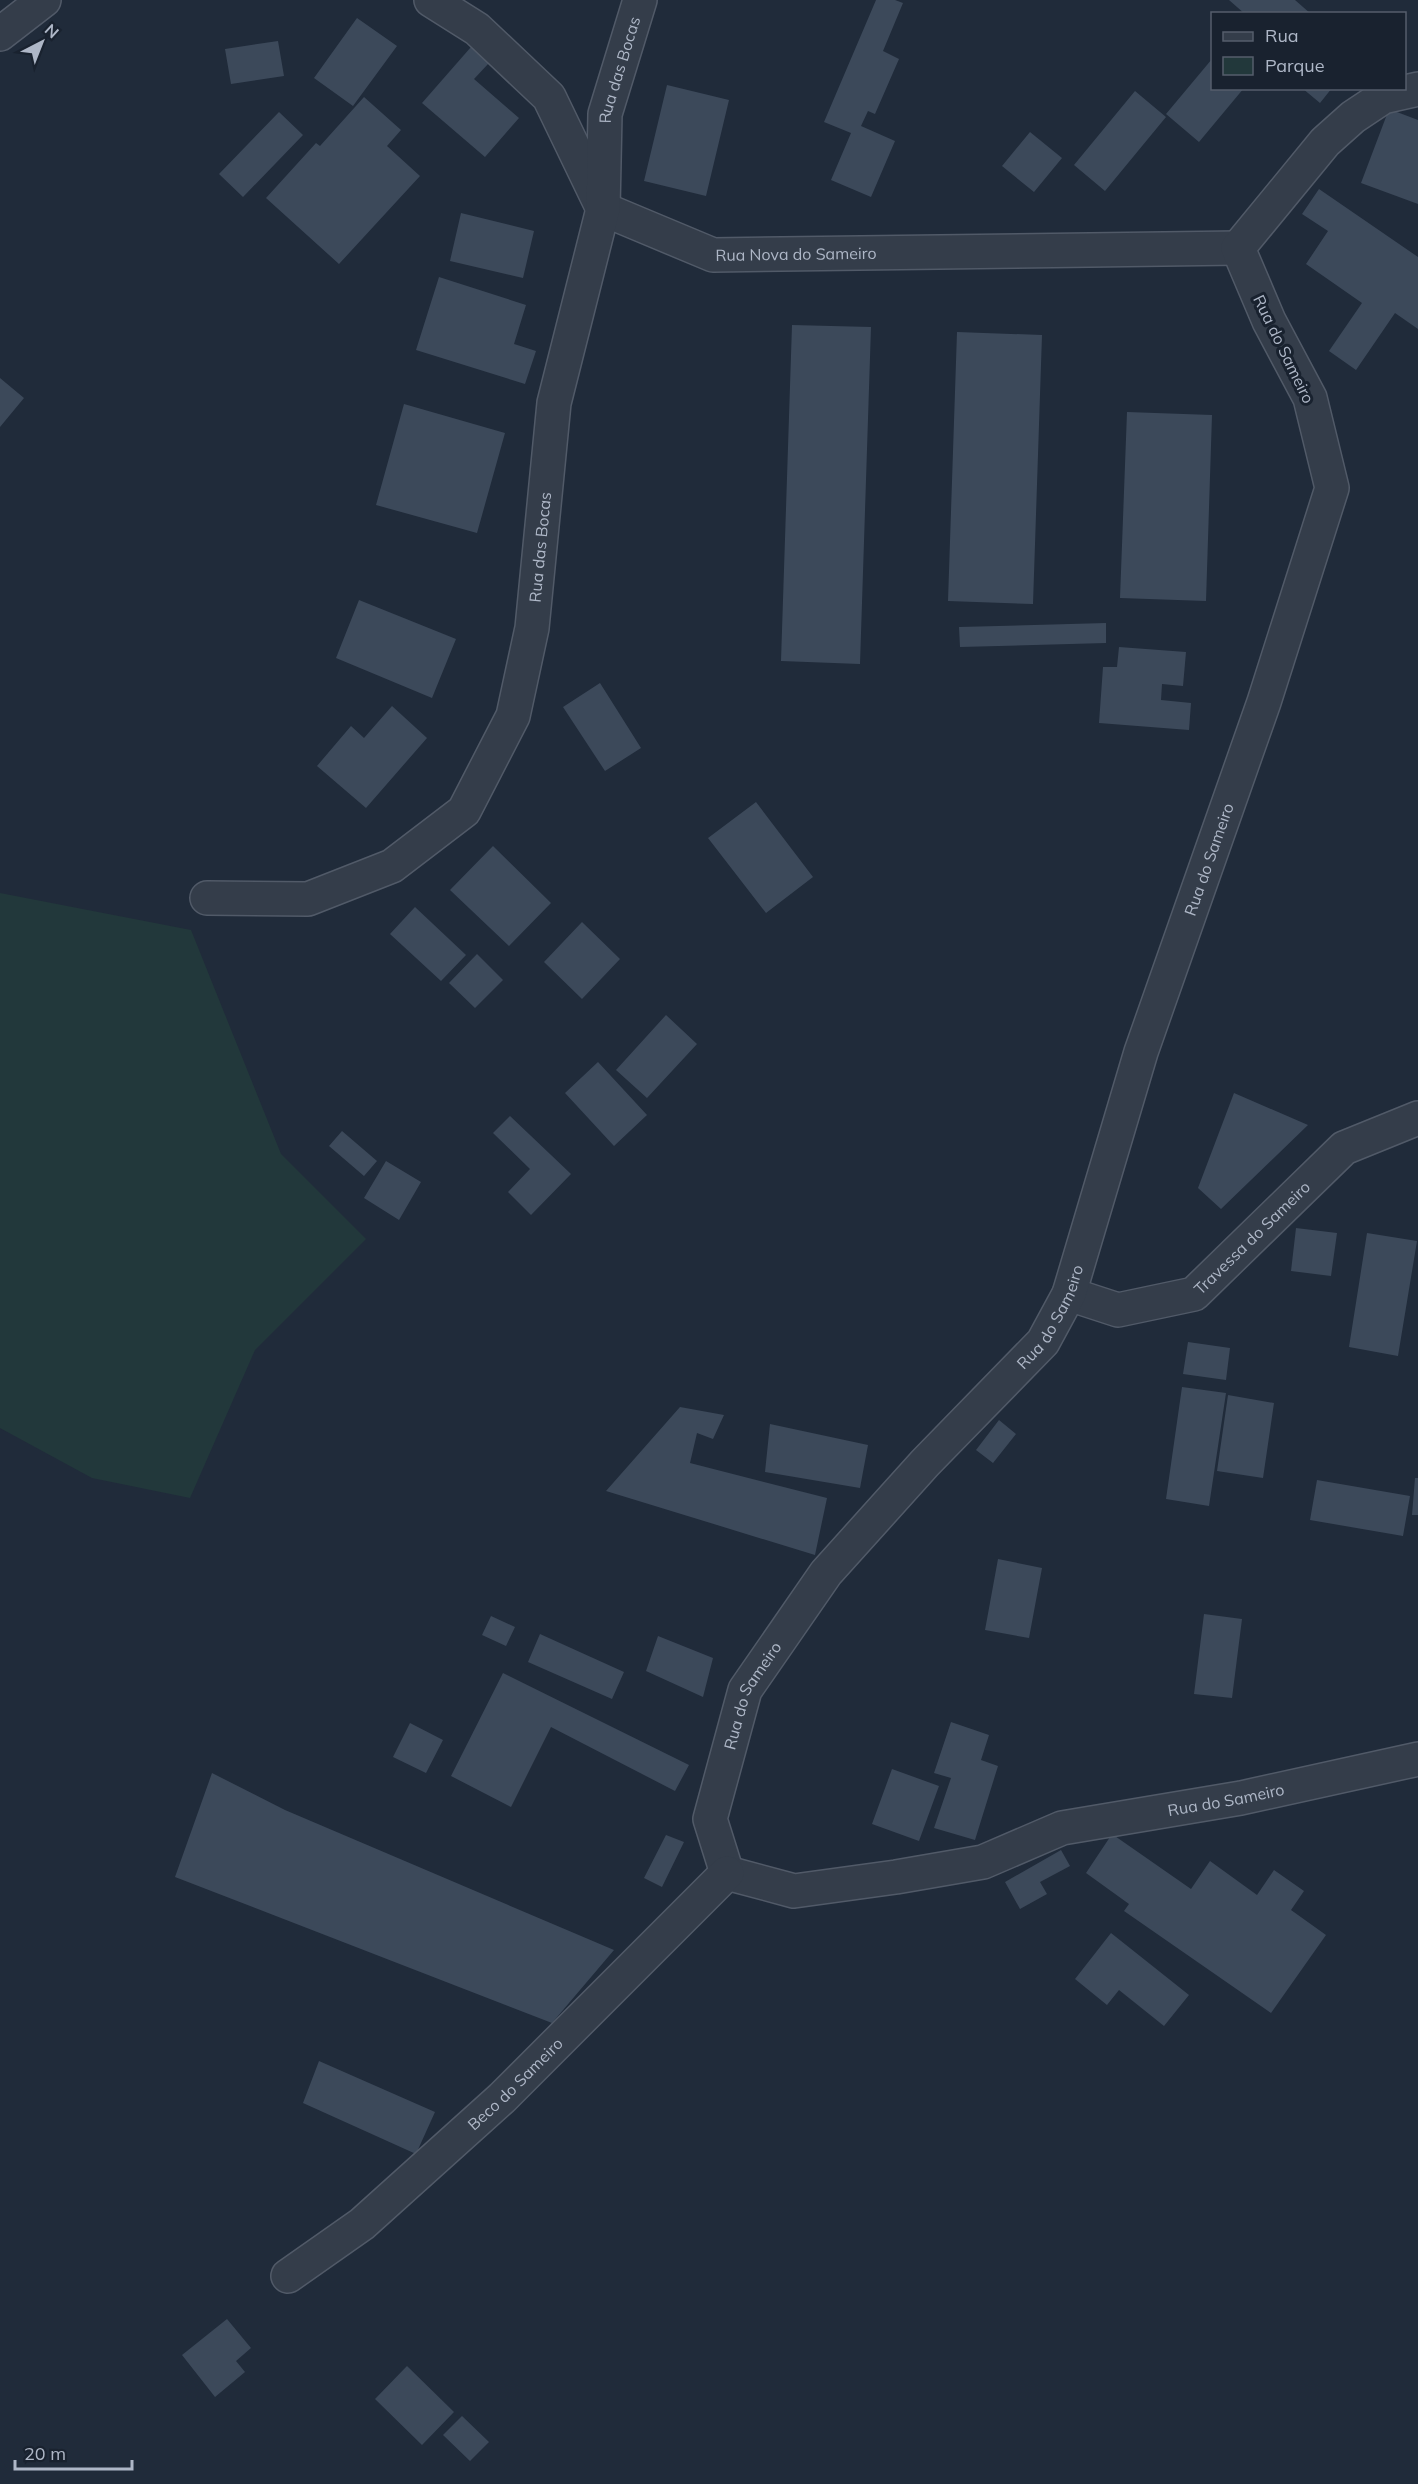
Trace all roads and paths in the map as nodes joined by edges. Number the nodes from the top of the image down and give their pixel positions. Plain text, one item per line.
1 (44, 0) edge
2 (431, 0) edge
3 (640, 0) edge
4 (0, 34) edge
5 (1418, 89) edge
6 (603, 209) junction
7 (1238, 248) junction
8 (207, 898) dead end
9 (1418, 1118) edge
10 (1069, 1294) junction
11 (1418, 1759) edge
12 (727, 1873) junction
13 (288, 2276) dead end

1 - 4 street
2 - 6 street
3 - 6 street, Rua das Bocas
5 - 7 street
6 - 7 street, Rua Nova do Sameiro
6 - 8 street, Rua das Bocas
7 - 10 street, Rua do Sameiro
9 - 10 street, Travessa do Sameiro
10 - 12 street, Rua do Sameiro
11 - 12 street, Rua do Sameiro
12 - 13 street, Beco do Sameiro

